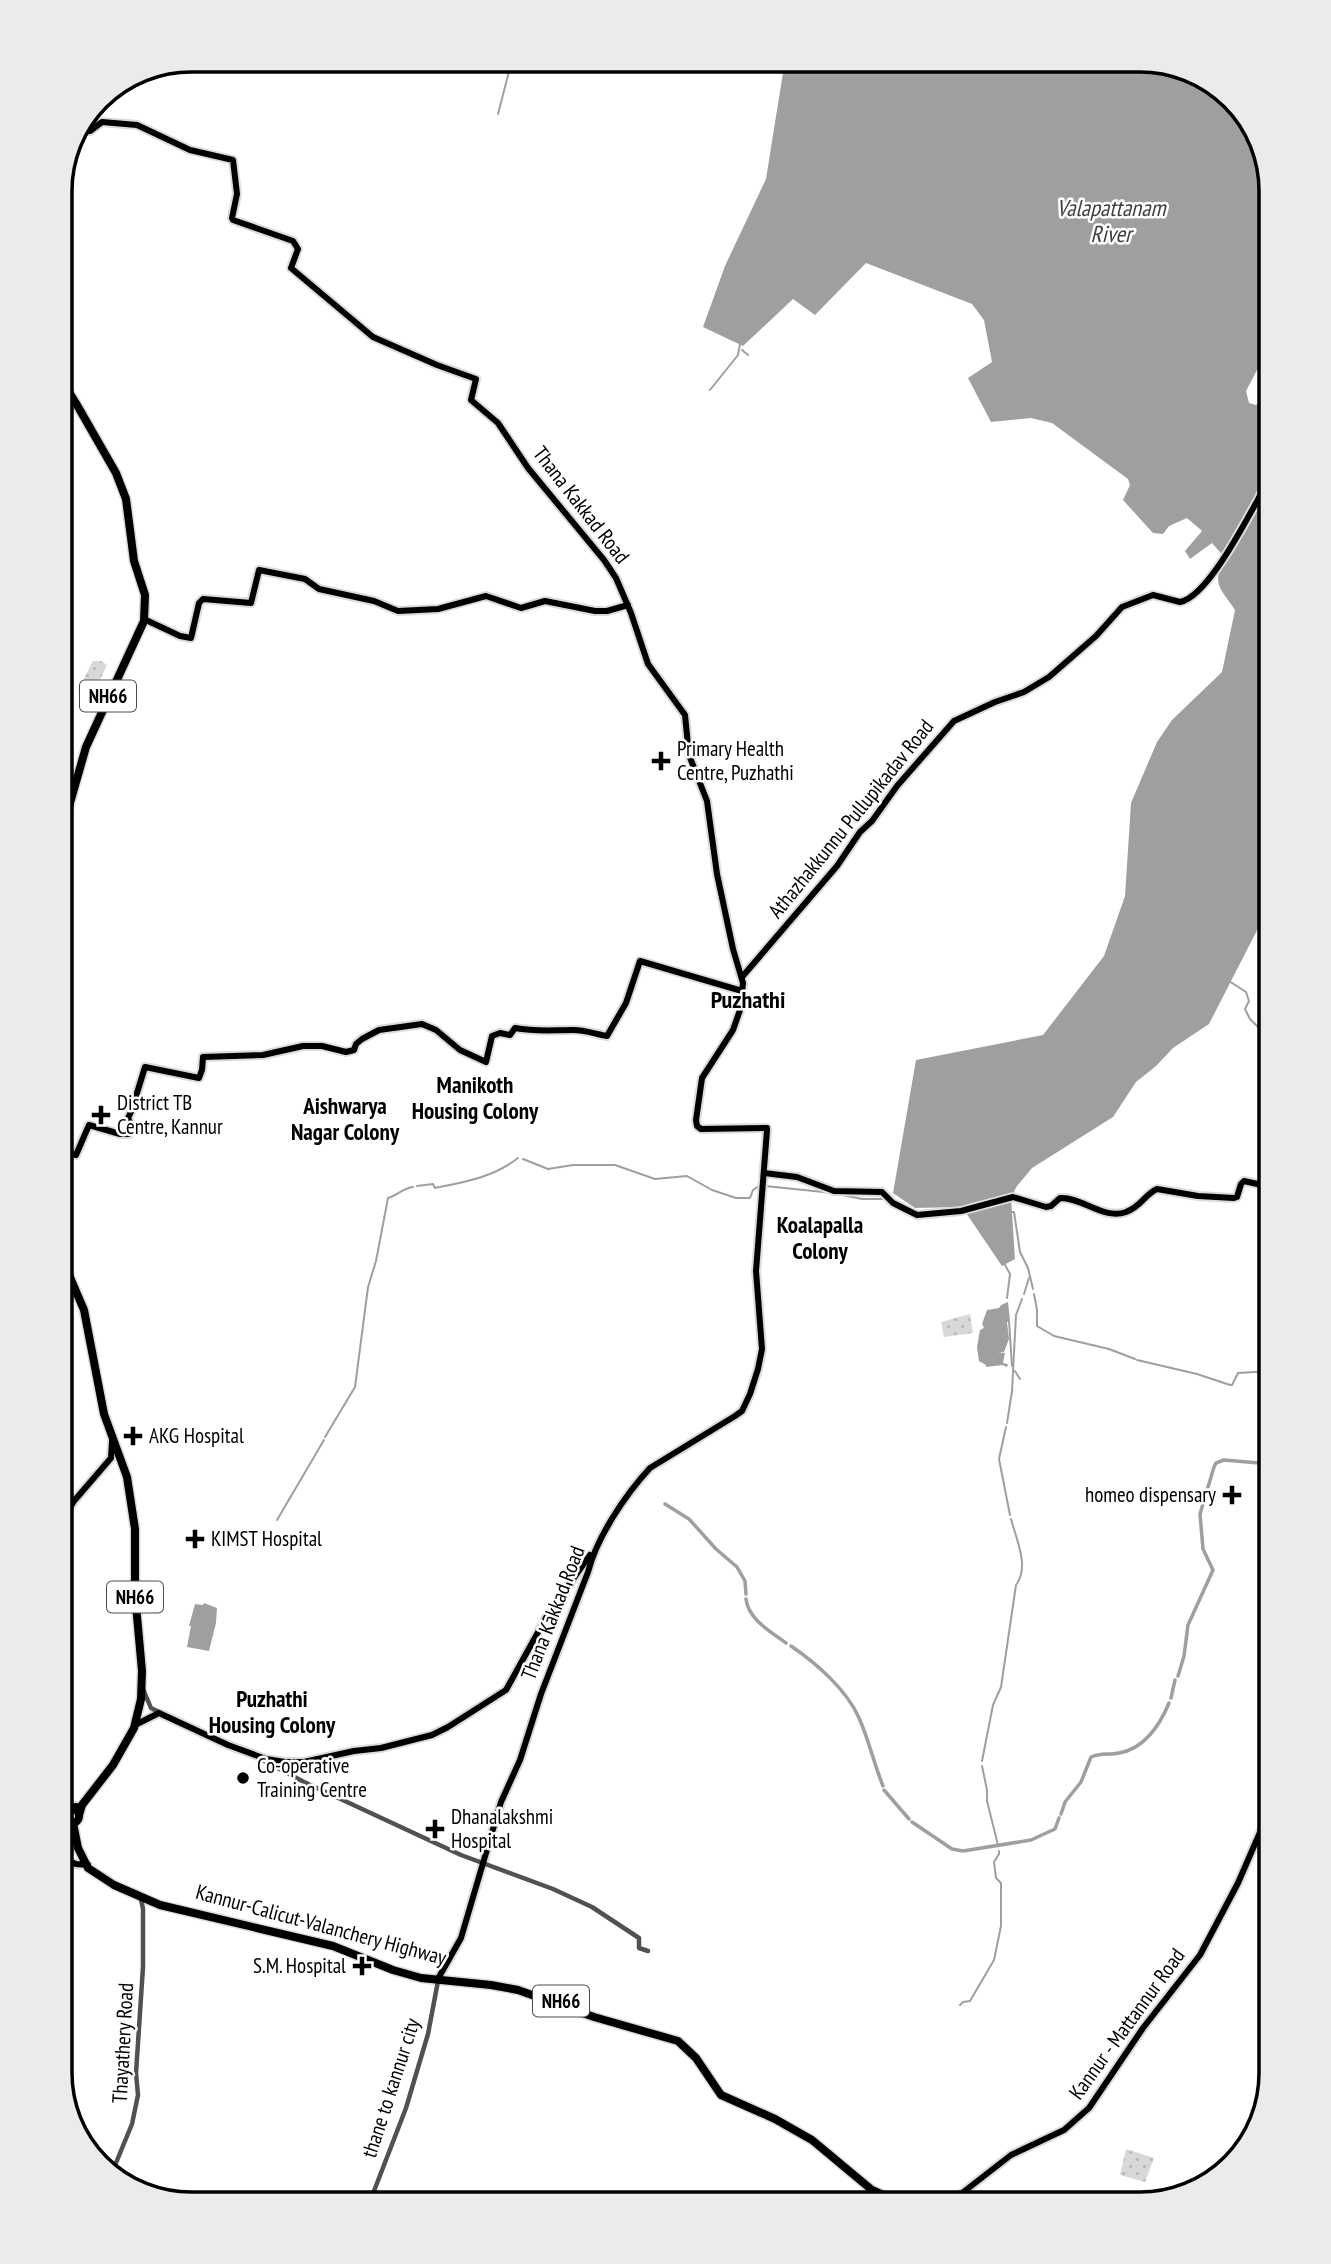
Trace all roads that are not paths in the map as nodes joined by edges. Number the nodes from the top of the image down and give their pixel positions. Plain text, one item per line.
1 (88, 131) edge
2 (72, 398) edge
3 (1259, 498) edge
4 (628, 605) junction
5 (145, 620) junction
6 (72, 796) edge
7 (72, 804) edge
8 (742, 977) junction
9 (742, 991) junction
10 (72, 1153) edge
11 (764, 1173) junction
12 (1259, 1184) edge
13 (72, 1284) edge
14 (72, 1292) edge
15 (103, 1404) junction
16 (113, 1439) junction
17 (128, 1496) junction
18 (72, 1506) edge
19 (594, 1550) junction
20 (142, 1685) junction
21 (159, 1713) junction
22 (133, 1728) junction
23 (260, 1757) junction
24 (72, 1811) edge
25 (72, 1818) edge
26 (72, 1822) edge
27 (1259, 1836) edge
28 (72, 1862) edge
29 (482, 1862) junction
30 (88, 1865) junction
31 (141, 1898) junction
32 (152, 1901) junction
33 (143, 1909) junction
34 (648, 1951) dead end
35 (439, 1979) junction
36 (115, 2165) edge
37 (374, 2192) edge
38 (883, 2192) edge
39 (969, 2192) edge

1 - 4 main road, Thana Kakkad Road
2 - 5 highway, NH66
3 - 8 main road, Athazhakkunnu Pullupikadav Road
4 - 5 main road
4 - 8 main road, Thana Kakkad Road
5 - 6 highway, NH66
5 - 7 highway, NH66
8 - 9 main road, Thana Kakkad Road
9 - 10 main road
9 - 11 main road, Thana Kakkad Road
11 - 12 main road
11 - 19 main road, Thana Kakkad Road
13 - 15 highway, NH66
14 - 15 highway, NH66
15 - 16 highway, NH66
16 - 17 highway, NH66
16 - 18 main road
17 - 20 highway, NH66
17 - 22 highway, NH66
19 - 23 main road
19 - 29 main road, Thana Kakkad Road
20 - 21 street
20 - 22 highway, NH66
21 - 22 main road
21 - 23 main road
22 - 24 highway, NH66
23 - 29 street
25 - 30 highway
26 - 30 highway
27 - 39 main road, Kannur - Mattannur Road
28 - 30 main road
29 - 34 street
29 - 35 main road, Thana Kakkad Road
30 - 31 highway, Kannur-Calicut-Valanchery Highway / NH66
30 - 32 highway, Kannur-Calicut-Valanchery Highway / NH66
31 - 32 highway, Kannur-Calicut-Valanchery Highway / NH66
31 - 33 street, Thayathery Road
32 - 33 street
32 - 35 highway, Kannur-Calicut-Valanchery Highway / NH66
33 - 36 street, Thayathery Road
35 - 37 street, thane to kannur city
35 - 38 highway, Kannur-Calicut-Valanchery Highway / NH66

